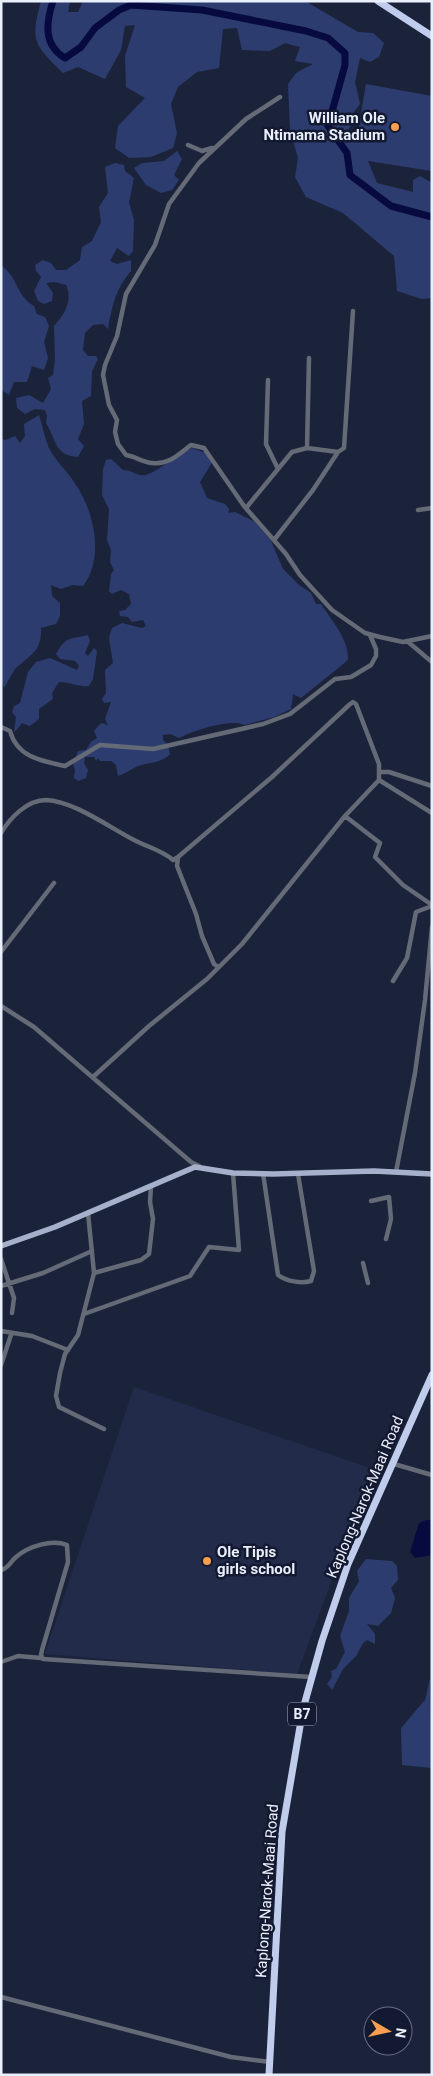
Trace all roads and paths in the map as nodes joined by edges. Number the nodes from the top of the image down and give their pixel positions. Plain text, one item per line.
1 (378, 1) edge
2 (432, 36) edge
3 (280, 97) dead end
4 (188, 145) dead end
5 (213, 147) junction
6 (353, 311) dead end
7 (309, 358) dead end
8 (268, 380) dead end
9 (307, 448) junction
10 (338, 452) junction
11 (278, 469) junction
12 (246, 508) junction
13 (432, 508) edge
14 (418, 510) dead end
15 (274, 540) junction
16 (370, 635) junction
17 (432, 636) edge
18 (407, 641) junction
19 (432, 662) edge
20 (1, 727) edge
21 (381, 772) junction
22 (379, 780) junction
23 (432, 786) edge
24 (432, 813) edge
25 (345, 816) junction
26 (1, 833) edge
27 (178, 857) junction
28 (54, 883) dead end
29 (432, 906) edge
30 (432, 927) edge
31 (1, 952) edge
32 (218, 967) junction
33 (393, 981) dead end
34 (1, 1006) edge
35 (93, 1077) junction
36 (200, 1167) junction
37 (396, 1172) junction
38 (233, 1173) junction
39 (263, 1174) junction
40 (298, 1174) junction
41 (432, 1174) edge
42 (151, 1186) junction
43 (371, 1201) dead end
44 (88, 1213) junction
45 (386, 1239) dead end
46 (1, 1246) edge
47 (92, 1251) junction
48 (1, 1259) edge
49 (363, 1263) dead end
50 (94, 1274) junction
51 (9, 1283) junction
52 (368, 1283) dead end
53 (1, 1286) edge
54 (12, 1313) dead end
55 (84, 1314) junction
56 (1, 1331) edge
57 (11, 1334) junction
58 (68, 1350) junction
59 (1, 1365) edge
60 (432, 1375) edge
61 (104, 1429) dead end
62 (394, 1464) junction
63 (432, 1474) edge
64 (1, 1570) edge
65 (41, 1658) junction
66 (1, 1662) edge
67 (311, 1676) junction
68 (1, 1997) edge
69 (270, 2062) junction
70 (269, 2075) edge

1 - 2 highway
3 - 5 street
4 - 5 street
5 - 12 street
6 - 10 street
7 - 9 street
8 - 11 street
9 - 10 street
9 - 11 street
10 - 15 street
11 - 12 street
12 - 15 street
13 - 14 street
15 - 16 street
16 - 18 street
16 - 20 street
17 - 18 street
18 - 19 street
21 - 22 street
21 - 23 street
21 - 27 street
22 - 24 street
22 - 25 street
25 - 29 street
25 - 32 street
26 - 27 street
27 - 32 street
28 - 31 street
29 - 33 street
30 - 37 street
32 - 35 street
34 - 35 street
35 - 36 street
36 - 38 main road
36 - 42 main road
37 - 40 main road
37 - 41 main road
38 - 39 main road
38 - 55 street
39 - 40 main road
39 - 40 street
42 - 44 main road
42 - 50 street
43 - 45 street
44 - 46 main road
44 - 47 street
47 - 50 street
47 - 51 street
48 - 51 street
49 - 52 street
50 - 55 street
51 - 53 street
51 - 54 street
55 - 58 street
56 - 57 street
57 - 58 street
57 - 59 street
58 - 61 street
60 - 62 highway, Kaplong-Narok-Maai Road / B7
62 - 63 street
62 - 67 highway, Kaplong-Narok-Maai Road / B7
64 - 65 street
65 - 66 street
65 - 67 street
67 - 69 highway, Kaplong-Narok-Maai Road / B7
68 - 69 street
69 - 70 highway, Kaplong-Narok-Maai Road / B7

